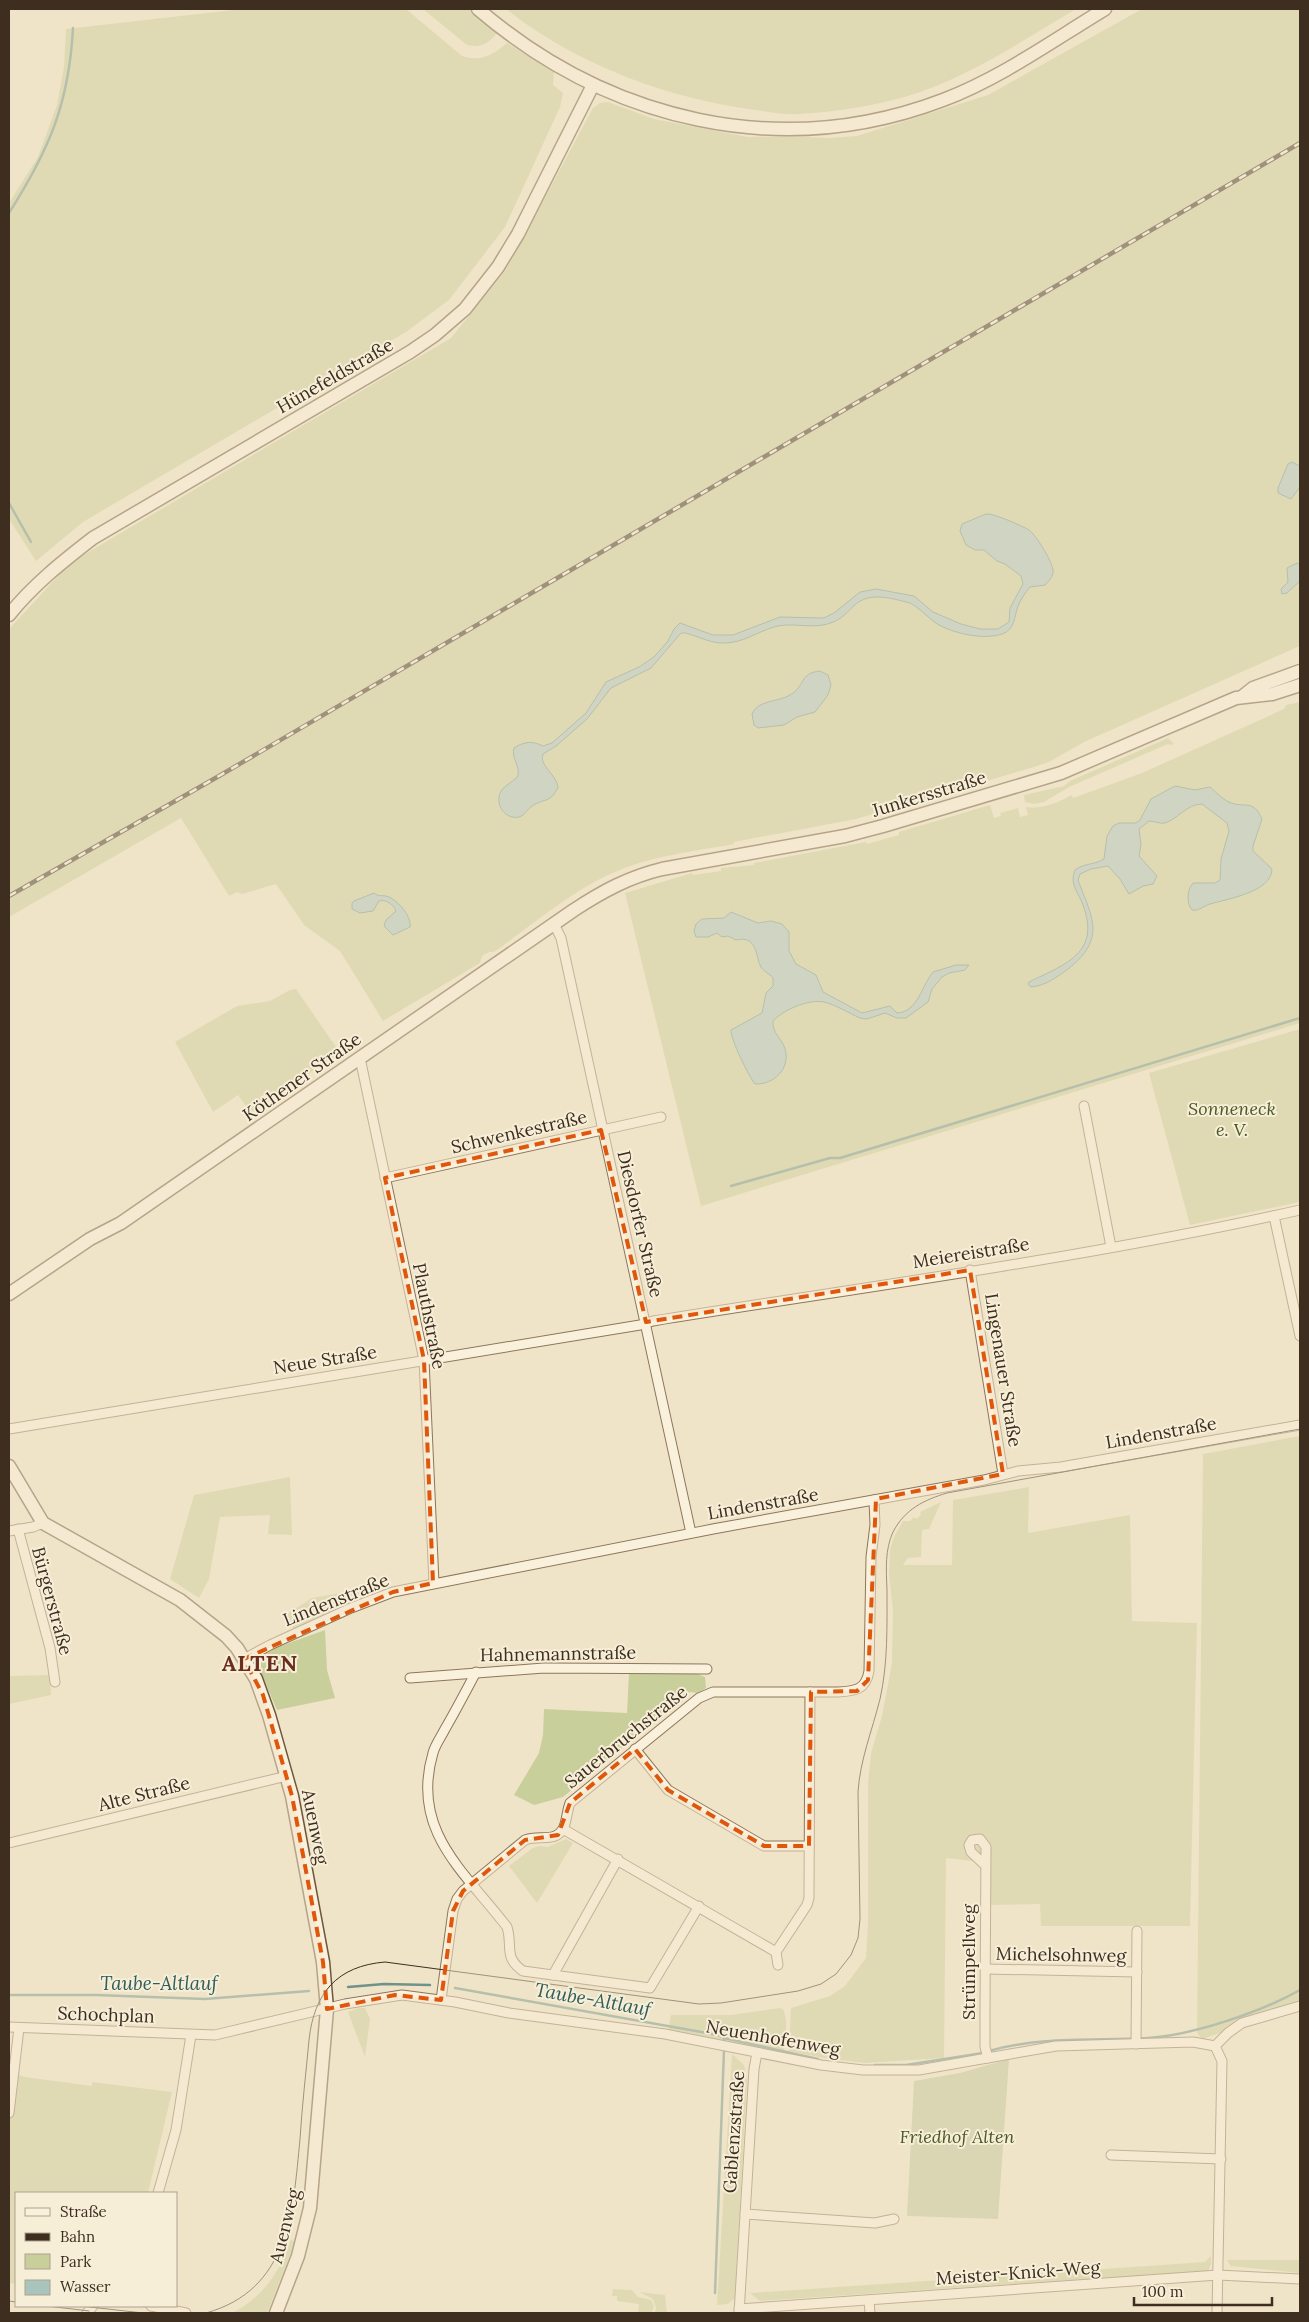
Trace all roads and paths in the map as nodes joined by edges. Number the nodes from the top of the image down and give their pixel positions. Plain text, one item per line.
1 (478, 9) edge
2 (1104, 9) edge
3 (592, 84) junction
4 (9, 615) edge
5 (1300, 671) edge
6 (1300, 685) edge
7 (1243, 696) junction
8 (613, 886) joint
9 (554, 924) junction
10 (360, 1058) junction
11 (1084, 1106) dead end
12 (661, 1117) dead end
13 (602, 1130) junction
14 (385, 1178) junction
15 (1300, 1210) edge
16 (1274, 1216) junction
17 (1111, 1247) junction
18 (970, 1270) junction
19 (9, 1294) edge
20 (646, 1323) junction
21 (1300, 1336) edge
22 (424, 1360) junction
23 (1300, 1425) edge
24 (9, 1428) edge
25 (9, 1466) edge
26 (1003, 1474) junction
27 (874, 1500) junction
28 (43, 1523) junction
29 (13, 1530) edge
30 (691, 1534) junction
31 (434, 1583) junction
32 (244, 1659) junction
33 (707, 1669) dead end
34 (476, 1672) junction
35 (410, 1678) dead end
36 (55, 1682) dead end
37 (810, 1692) junction
38 (635, 1749) junction
39 (287, 1776) junction
40 (563, 1828) junction
41 (9, 1844) edge
42 (809, 1846) junction
43 (618, 1859) junction
44 (986, 1866) dead end
45 (471, 1884) junction
46 (699, 1906) junction
47 (1137, 1931) dead end
48 (776, 1952) junction
49 (778, 1965) dead end
50 (985, 1969) junction
51 (1137, 1972) junction
52 (553, 1975) junction
53 (441, 2000) junction
54 (1300, 2006) edge
55 (327, 2009) junction
56 (9, 2027) edge
57 (19, 2028) junction
58 (191, 2036) junction
59 (1136, 2041) junction
60 (1215, 2046) junction
61 (757, 2053) junction
62 (988, 2058) junction
63 (9, 2113) edge
64 (1111, 2156) dead end
65 (1221, 2159) junction
66 (158, 2192) edge
67 (745, 2214) junction
68 (894, 2218) dead end
69 (1218, 2275) junction
70 (1300, 2279) edge
71 (869, 2300) junction
72 (156, 2307) edge
73 (739, 2311) edge
74 (186, 2313) edge
75 (276, 2313) edge
76 (870, 2313) edge
77 (1218, 2313) edge

1 - 3 main road
2 - 3 main road
3 - 4 main road, Hünefeldstraße
5 - 7 main road, Junkersstraße
6 - 7 main road, Junkersstraße
7 - 8 main road, Junkersstraße
8 - 9 main road, Köthener Straße
9 - 10 main road, Köthener Straße
9 - 13 street, Diesdorfer Straße
10 - 14 street, Plauthstraße
10 - 19 main road, Köthener Straße
11 - 17 street
12 - 13 street, Schwenkestraße
13 - 14 street, Schwenkestraße
13 - 20 street, Diesdorfer Straße
14 - 22 street, Plauthstraße
15 - 16 street, Meiereistraße
16 - 17 street, Meiereistraße
16 - 21 street
17 - 18 street, Meiereistraße
18 - 20 street, Meiereistraße
18 - 26 street, Lingenauer Straße
20 - 22 street, Neue Straße
20 - 30 street, Diesdorfer Straße
22 - 24 street, Neue Straße
22 - 31 street, Plauthstraße
23 - 26 street, Lindenstraße
25 - 28 main road, Auenweg
26 - 27 street, Lindenstraße
27 - 30 street, Lindenstraße
27 - 37 street, Sauerbruchstraße
28 - 29 street, Bürgerstraße
28 - 32 main road, Auenweg
29 - 36 street, Bürgerstraße
30 - 31 street, Lindenstraße
31 - 32 street, Lindenstraße
32 - 39 main road, Auenweg
33 - 34 street, Hahnemannstraße
34 - 35 street, Hahnemannstraße
34 - 45 street
37 - 38 street, Sauerbruchstraße
37 - 42 street
38 - 40 street, Sauerbruchstraße
38 - 42 street
39 - 41 street, Alte Straße
39 - 55 main road, Auenweg
40 - 43 street
40 - 45 street
42 - 48 street
43 - 46 street
43 - 52 street
44 - 50 street, Strümpellweg
45 - 52 street
45 - 53 street
46 - 48 street
46 - 52 street
47 - 51 street
48 - 49 street
50 - 51 street, Michelsohnweg
50 - 62 street, Strümpellweg
51 - 59 street
53 - 55 street, Neuenhofenweg
53 - 61 street, Neuenhofenweg
54 - 60 street
55 - 58 street, Schochplan
55 - 75 main road, Auenweg
56 - 57 street, Schochplan
57 - 58 street, Schochplan
57 - 63 street
58 - 66 street
59 - 60 street, Neuenhofenweg
59 - 62 street, Neuenhofenweg
60 - 65 street
61 - 62 street, Neuenhofenweg
61 - 67 street, Gablenzstraße
64 - 65 street
65 - 69 street
67 - 68 street, Gablenzstraße
67 - 73 street, Gablenzstraße
69 - 70 street, Meister-Knick-Weg
69 - 71 street, Meister-Knick-Weg
69 - 77 street
71 - 73 street, Meister-Knick-Weg
71 - 76 street
72 - 74 street

